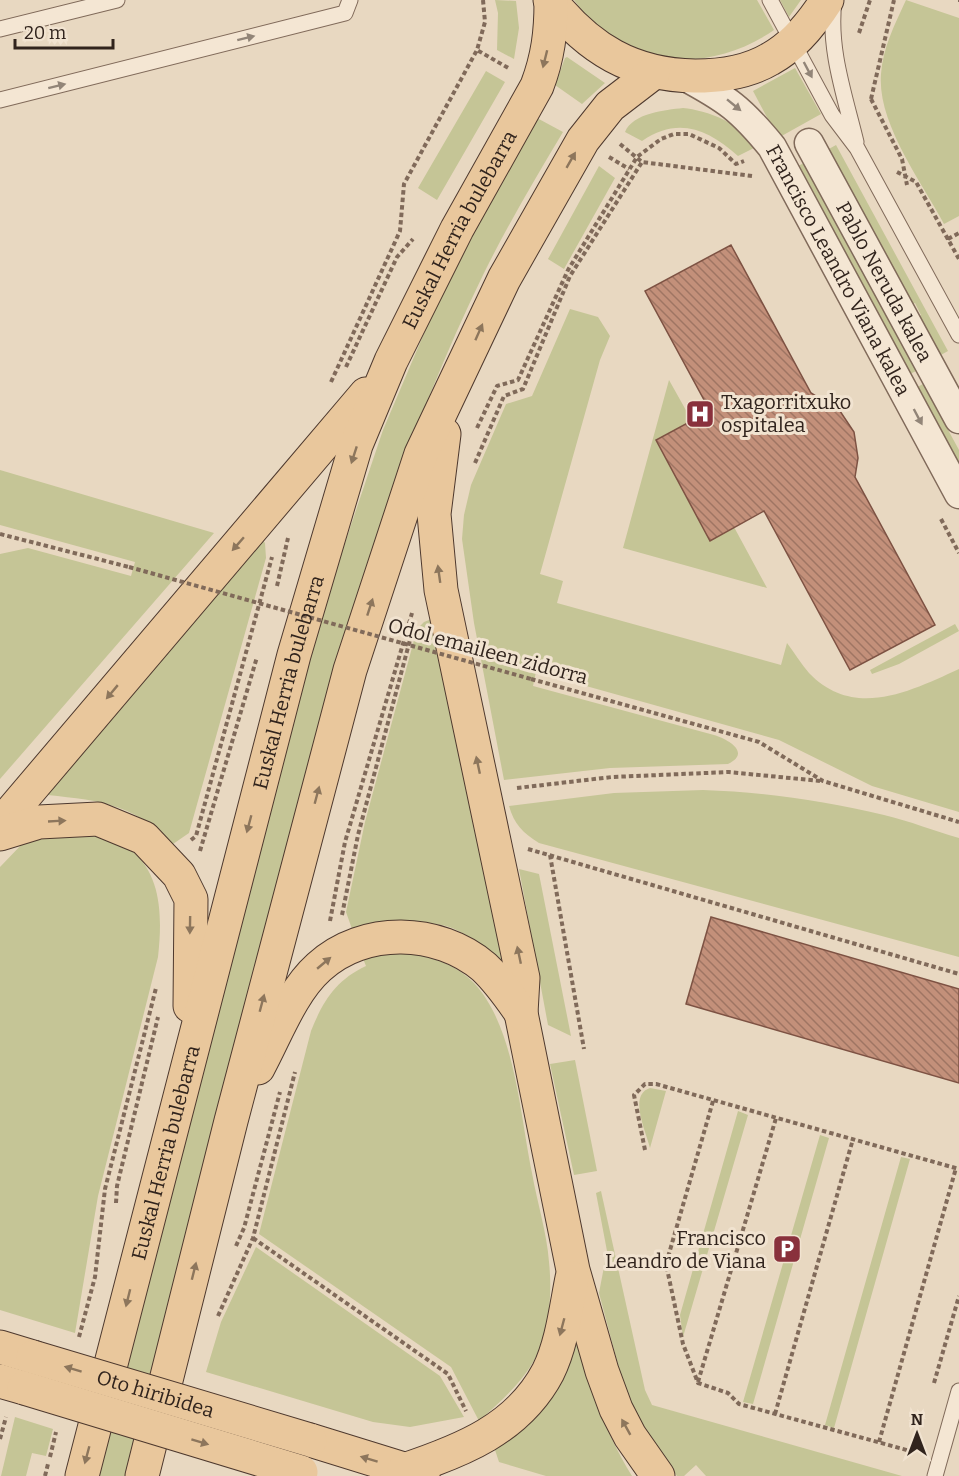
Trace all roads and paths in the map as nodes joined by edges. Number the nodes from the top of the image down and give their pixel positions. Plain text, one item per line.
1 (117, 0) edge
2 (350, 0) edge
3 (770, 0) edge
4 (827, 0) edge
5 (834, 0) edge
6 (551, 1) edge
7 (0, 29) edge
8 (793, 41) junction
9 (477, 50) dead end
10 (668, 74) junction
11 (866, 95) dead end
12 (0, 100) edge
13 (809, 143) dead end
14 (857, 148) junction
15 (642, 162) dead end
16 (629, 169) dead end
17 (896, 171) dead end
18 (905, 176) junction
19 (907, 190) dead end
20 (959, 233) edge
21 (948, 239) junction
22 (959, 259) edge
23 (959, 335) edge
24 (391, 362) junction
25 (456, 386) junction
26 (326, 393) dead end
27 (959, 419) edge
28 (472, 439) dead end
29 (473, 469) dead end
30 (959, 494) edge
31 (266, 512) junction
32 (0, 534) edge
33 (5, 536) junction
34 (0, 539) edge
35 (442, 598) junction
36 (825, 782) junction
37 (512, 788) dead end
38 (959, 822) edge
39 (0, 825) edge
40 (0, 834) edge
41 (520, 847) dead end
42 (550, 855) junction
43 (166, 860) junction
44 (342, 950) junction
45 (959, 974) edge
46 (158, 980) dead end
47 (521, 1013) junction
48 (191, 1049) junction
49 (584, 1049) dead end
50 (297, 1066) dead end
51 (282, 1083) dead end
52 (713, 1101) junction
53 (776, 1118) junction
54 (231, 1121) junction
55 (853, 1139) junction
56 (645, 1150) dead end
57 (957, 1168) edge
58 (253, 1238) junction
59 (235, 1248) dead end
60 (573, 1270) junction
61 (214, 1326) dead end
62 (78, 1342) dead end
63 (0, 1347) edge
64 (698, 1383) junction
65 (959, 1391) edge
66 (10, 1392) edge
67 (775, 1414) junction
68 (470, 1420) dead end
69 (56, 1431) dead end
70 (0, 1439) edge
71 (879, 1442) junction
72 (914, 1452) dead end
73 (414, 1473) edge
74 (306, 1474) edge
75 (45, 1476) edge
76 (82, 1476) edge
77 (142, 1476) edge
78 (658, 1476) edge
79 (935, 1476) edge

1 - 7 lane
12 -> 2 lane
3 - 8 lane
4 - 8 main road
5 - 14 lane
6 - 10 main road
6 -> 24 main road, Euskal Herria bulebarra
8 - 10 main road
8 -> 14 lane
9 - 26 path
25 -> 10 main road
10 -> 30 street, Francisco Leandro Viana kalea
11 - 18 path
13 - 27 street, Pablo Neruda kalea
14 - 23 lane, Pablo Neruda kalea
15 - 29 path
16 - 28 path
17 - 18 path
18 - 19 path
18 - 21 path
20 - 21 path
21 - 22 path
24 - 31 main road
24 -> 48 main road, Euskal Herria bulebarra
35 -> 25 main road
54 -> 25 main road
31 -> 39 main road
31 - 43 path
32 - 33 path, Odol emaileen zidorra
33 - 34 path
33 - 36 path, Odol emaileen zidorra, bridge
35 - 44 path
35 - 44 path
47 -> 35 main road
36 - 37 path
36 - 38 path, Odol emaileen zidorra
40 -> 43 main road
41 - 42 path
42 - 45 path
42 - 49 path
43 -> 48 main road
44 - 47 main road
54 -> 44 main road
46 - 62 path
47 - 60 main road
48 -> 76 main road, Euskal Herria bulebarra
50 - 58 path
51 - 59 path
52 - 53 path
52 - 56 path
52 - 64 path
53 - 55 path
53 - 64 path
77 -> 54 main road
55 - 57 path
55 - 67 path
57 - 71 path
58 - 61 path
58 - 68 path
60 -> 73 main road
78 -> 60 main road
73 -> 63 main road, Oto hiribidea, bridge
64 - 67 path
65 - 79 lane
66 - 70 path
66 -> 74 main road, Oto hiribidea, bridge
67 - 71 path
69 - 75 path
71 - 72 path

